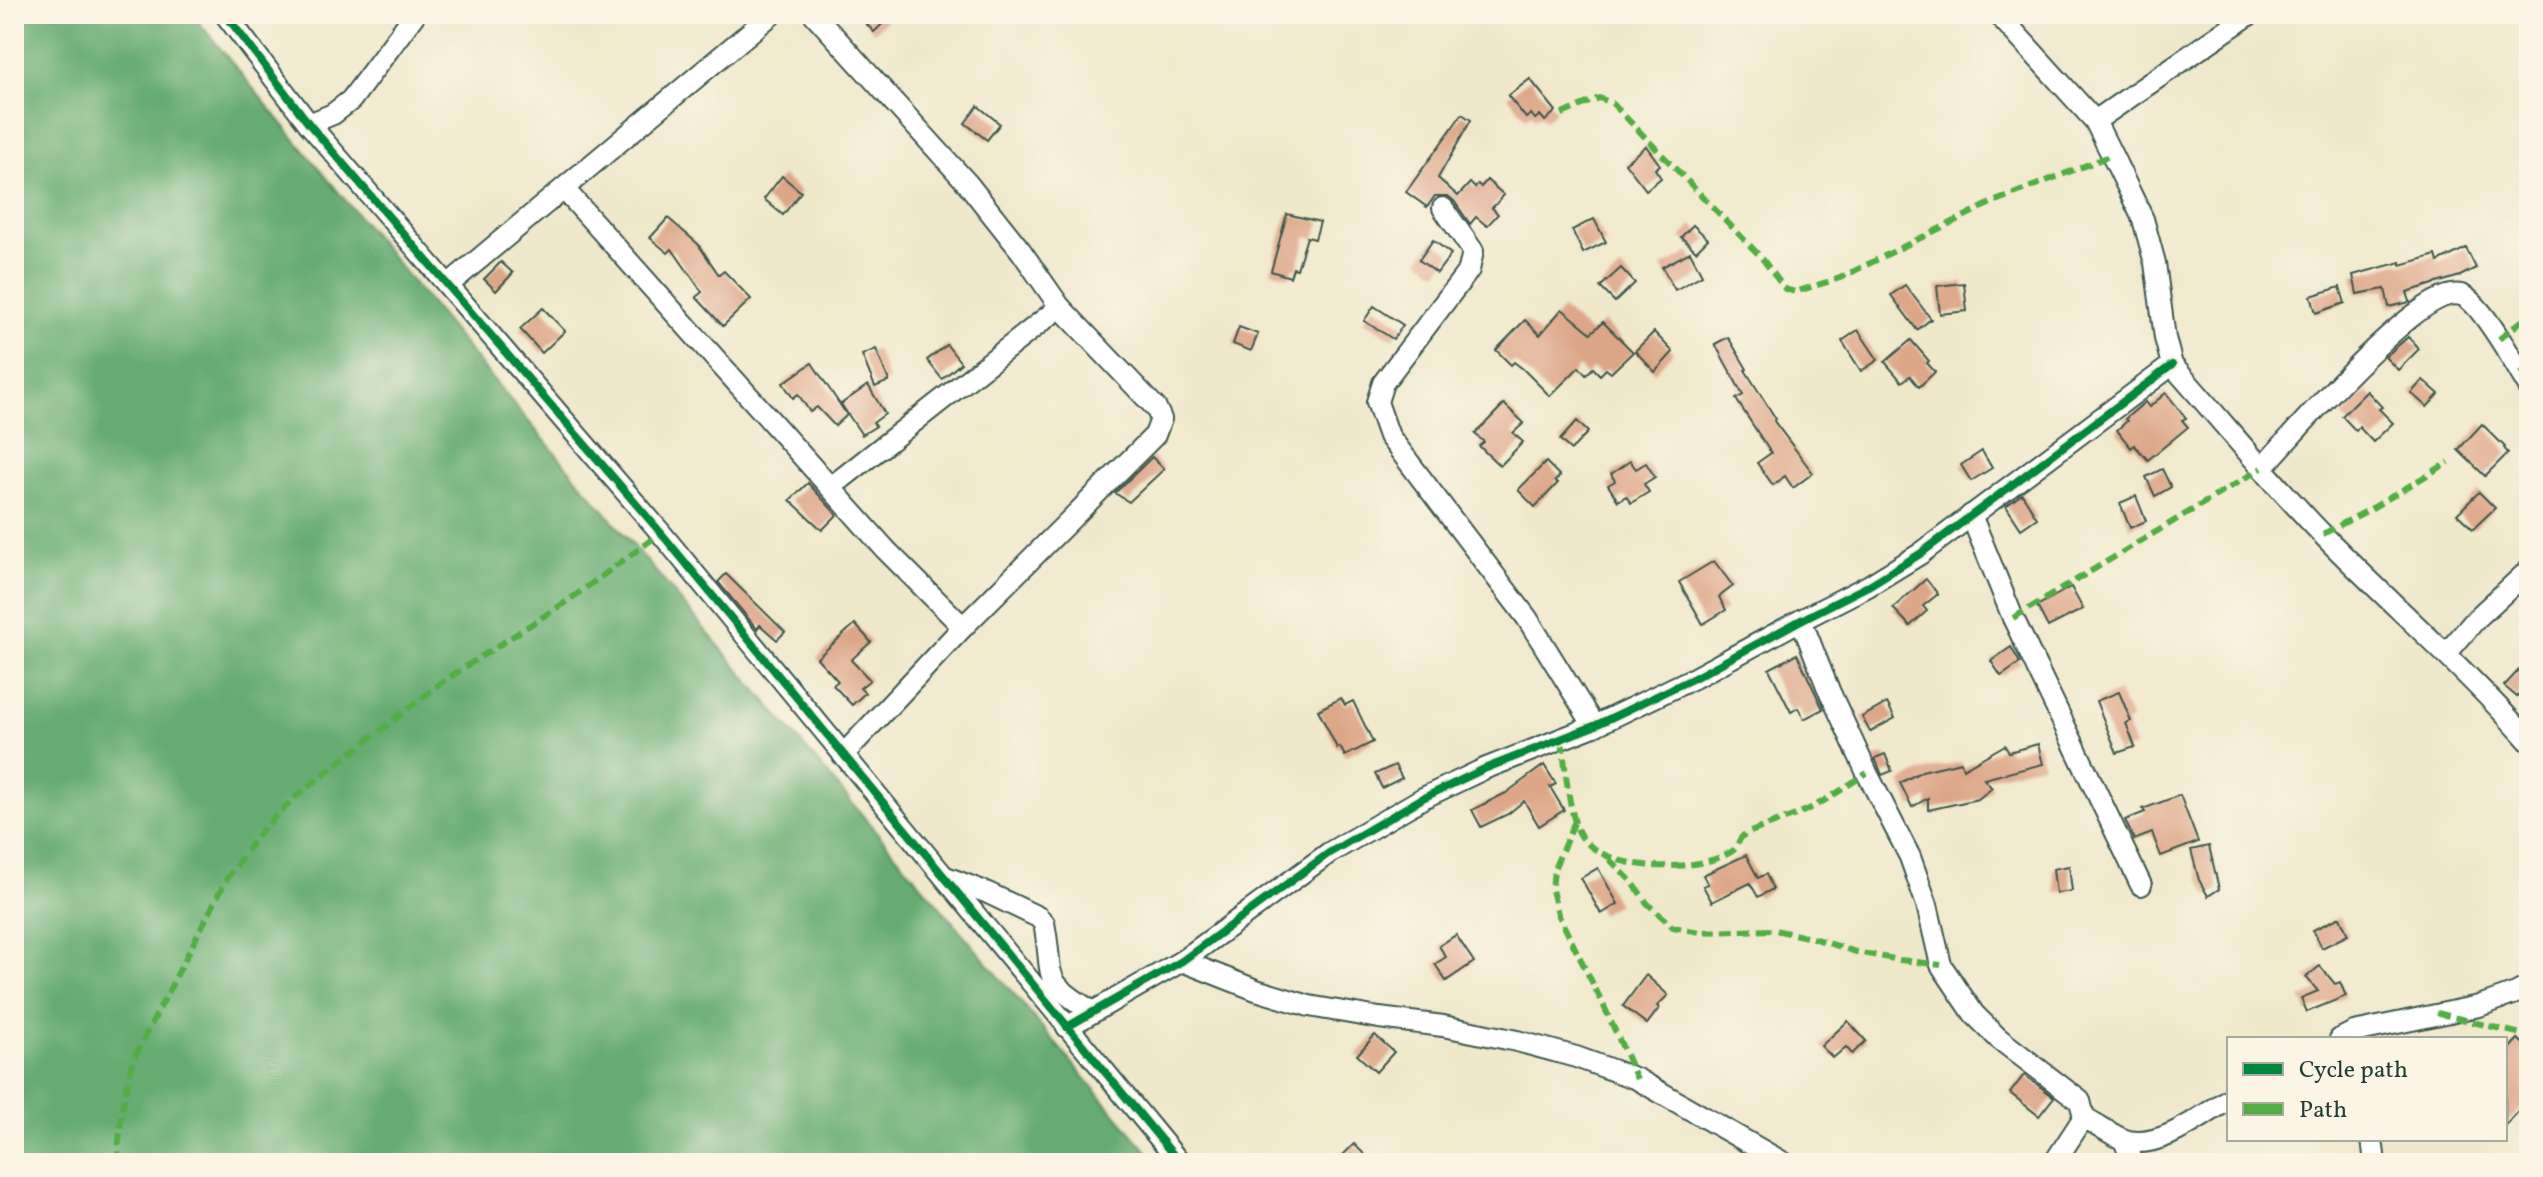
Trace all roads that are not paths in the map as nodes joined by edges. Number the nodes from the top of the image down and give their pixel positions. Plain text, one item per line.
1 (225, 14) edge
2 (415, 14) edge
3 (772, 14) edge
4 (814, 14) edge
5 (1998, 14) edge
6 (2250, 14) edge
7 (2095, 121) junction
8 (309, 124) junction
9 (564, 189) junction
10 (1443, 208) dead end
11 (448, 285) junction
12 (1060, 307) junction
13 (2172, 365) junction
14 (2529, 387) edge
15 (2262, 468) junction
16 (831, 487) junction
17 (1971, 515) junction
18 (2529, 570) edge
19 (1801, 620) junction
20 (963, 627) junction
21 (2446, 654) junction
22 (1594, 726) junction
23 (2529, 741) edge
24 (843, 755) junction
25 (946, 877) junction
26 (2141, 885) dead end
27 (1182, 961) junction
28 (2529, 986) edge
29 (1093, 1012) junction
30 (1067, 1027) junction
31 (2350, 1037) edge
32 (2227, 1100) edge
33 (2084, 1117) junction
34 (2124, 1140) junction
35 (2372, 1141) edge
36 (1180, 1163) edge
37 (1784, 1163) edge
38 (2054, 1163) edge
39 (2133, 1163) edge
40 (2375, 1163) edge

1 - 8 street
2 - 8 street
3 - 9 street
4 - 12 street
5 - 7 street
6 - 7 street
7 - 13 street
8 - 11 street
9 - 11 street
9 - 16 street
10 - 22 street
11 - 24 street
12 - 16 street
12 - 20 street
13 - 15 street
13 - 17 street
14 - 15 street
15 - 21 street
16 - 20 street
17 - 19 street
17 - 26 street
18 - 21 street
19 - 22 street
19 - 33 street
20 - 24 street
21 - 23 street
22 - 27 street
24 - 25 street
25 - 29 street
25 - 30 street
27 - 29 street
27 - 37 street
28 - 31 street
29 - 30 street
30 - 36 street
32 - 34 street
33 - 34 street
33 - 38 street
34 - 39 street
35 - 40 street

